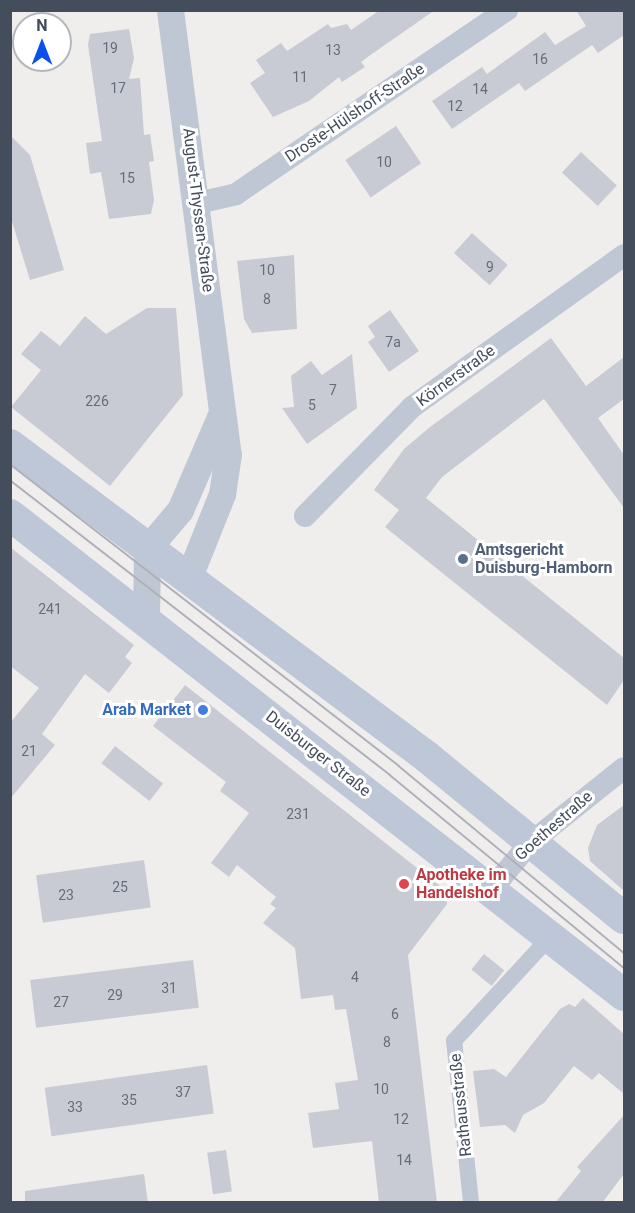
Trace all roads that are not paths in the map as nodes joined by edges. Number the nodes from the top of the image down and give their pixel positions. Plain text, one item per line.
1 (170, 10) edge
2 (507, 10) edge
3 (198, 203) junction
4 (624, 255) edge
5 (223, 411) junction
6 (10, 445) edge
7 (10, 514) edge
8 (304, 516) dead end
9 (147, 549) junction
10 (188, 579) junction
11 (146, 620) junction
12 (624, 768) edge
13 (530, 843) junction
14 (491, 890) junction
15 (624, 918) edge
16 (550, 937) junction
17 (624, 994) edge
18 (471, 1203) edge

1 - 3 street, August-Thyssen-Straße
2 - 3 street, Droste-Hülshoff-Straße
3 - 5 street, August-Thyssen-Straße
4 - 8 street, Körnerstraße
5 - 9 street
5 - 10 street, August-Thyssen-Straße
6 - 9 main road
7 - 11 main road, Duisburger Straße
9 - 10 main road
9 - 11 street
10 - 13 main road
11 - 14 main road, Duisburger Straße
12 - 13 street, Goethestraße
13 - 14 street, Goethestraße
13 - 15 main road
14 - 16 main road, Duisburger Straße
16 - 17 main road, Duisburger Straße
16 - 18 street, Rathausstraße

